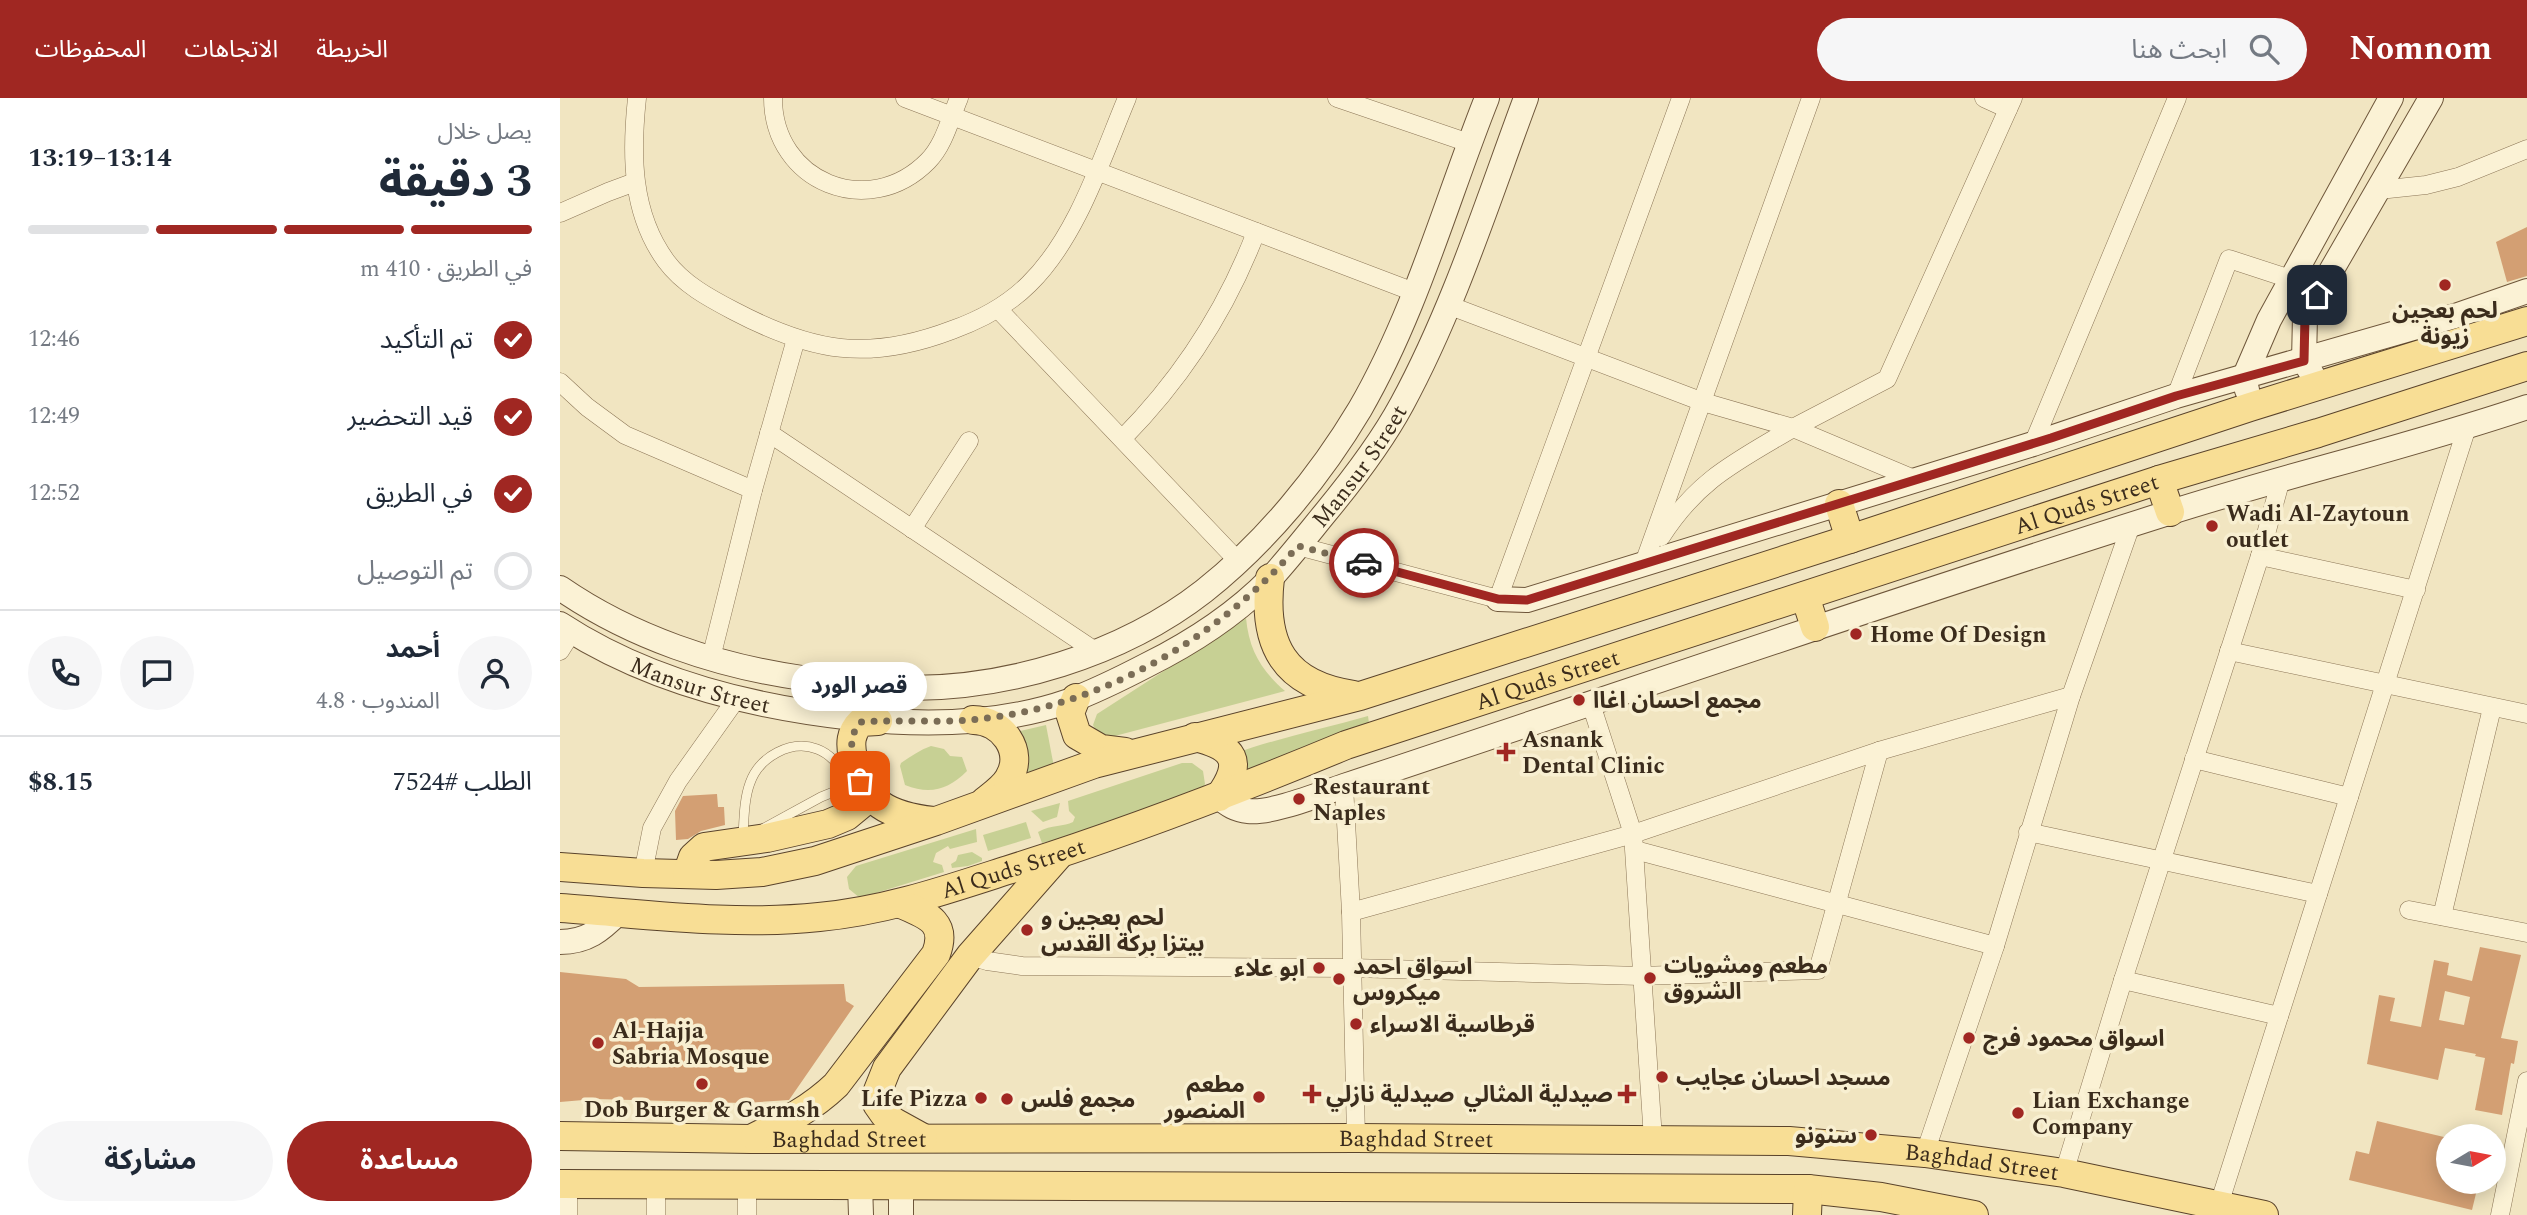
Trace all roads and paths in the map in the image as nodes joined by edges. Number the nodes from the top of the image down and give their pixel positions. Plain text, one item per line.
1 (637, 98) edge
2 (773, 98) edge
3 (905, 98) edge
4 (959, 98) edge
5 (1127, 98) edge
6 (1337, 98) edge
7 (1486, 98) edge
8 (1527, 98) edge
9 (1681, 98) edge
10 (1811, 98) edge
11 (1984, 98) edge
12 (2177, 98) edge
13 (2431, 98) edge
14 (2010, 104) edge
15 (2386, 108) edge
16 (951, 116) junction
17 (2411, 134) junction
18 (1469, 143) junction
19 (2527, 149) edge
20 (1097, 171) junction
21 (635, 183) junction
22 (2379, 190) junction
23 (560, 213) edge
24 (1256, 232) junction
25 (2290, 279) junction
26 (2527, 291) edge
27 (1414, 292) junction
28 (1448, 305) junction
29 (998, 309) junction
30 (2527, 321) edge
31 (796, 340) junction
32 (1586, 357) junction
33 (2304, 361) junction
34 (2527, 366) edge
35 (2244, 378) junction
36 (560, 382) edge
37 (2321, 386) junction
38 (2176, 396) junction
39 (1703, 402) junction
40 (2250, 407) junction
41 (2527, 407) edge
42 (2467, 427) junction
43 (1793, 428) junction
44 (769, 433) junction
45 (1123, 438) junction
46 (969, 441) dead end
47 (2033, 444) junction
48 (1914, 479) junction
49 (2281, 479) junction
50 (2159, 480) junction
51 (753, 490) junction
52 (1839, 504) junction
53 (2170, 512) junction
54 (2131, 525) junction
55 (912, 529) junction
56 (1850, 540) junction
57 (1298, 546) junction
58 (2260, 555) junction
59 (1238, 561) junction
60 (1644, 563) junction
61 (1270, 578) junction
62 (560, 589) edge
63 (2416, 590) junction
64 (1805, 596) junction
65 (1498, 599) junction
66 (1815, 627) junction
67 (564, 635) edge
68 (1096, 651) junction
69 (2229, 651) junction
70 (711, 658) junction
71 (2386, 683) junction
72 (1360, 696) junction
73 (2071, 696) junction
74 (737, 698) junction
75 (1076, 698) junction
76 (1591, 704) junction
77 (2492, 708) junction
78 (2526, 712) edge
79 (973, 720) junction
80 (878, 721) junction
81 (1195, 737) junction
82 (1879, 751) junction
83 (1132, 752) junction
84 (2194, 759) junction
85 (1344, 786) junction
86 (861, 788) junction
87 (1219, 797) junction
88 (2349, 797) junction
89 (980, 805) junction
90 (936, 821) junction
91 (2028, 832) junction
92 (742, 842) junction
93 (1634, 842) junction
94 (1060, 854) junction
95 (2162, 859) junction
96 (560, 867) edge
97 (643, 873) junction
98 (687, 874) junction
99 (2318, 894) junction
100 (901, 904) junction
101 (1835, 904) junction
102 (560, 908) edge
103 (2409, 910) dead end
104 (620, 912) junction
105 (1352, 912) junction
106 (2442, 916) junction
107 (2527, 933) edge
108 (560, 942) edge
109 (1995, 946) junction
110 (970, 956) junction
111 (1352, 968) junction
112 (1640, 976) junction
113 (2123, 980) junction
114 (2279, 1016) junction
115 (2527, 1081) edge
116 (2522, 1134) edge
117 (560, 1136) edge
118 (1356, 1138) junction
119 (751, 1139) junction
120 (925, 1139) junction
121 (1653, 1139) junction
122 (1925, 1153) junction
123 (2064, 1173) junction
124 (564, 1184) edge
125 (656, 1184) junction
126 (747, 1184) junction
127 (860, 1184) junction
128 (901, 1184) junction
129 (1807, 1202) edge
130 (2164, 1204) edge
131 (2217, 1209) edge
132 (568, 1215) edge
133 (656, 1215) edge
134 (747, 1215) edge
135 (861, 1215) edge
136 (901, 1215) edge
137 (1974, 1215) edge
138 (2264, 1215) edge
139 (2500, 1215) edge

1 - 21 street
2 - 16 street
3 - 16 street
4 - 16 street
5 - 20 street
6 - 18 street
7 - 18 street, Mansur Street
8 - 28 street, Mansur Street
9 - 32 street
10 - 39 street
11 - 14 street
12 - 47 street
13 - 17 street
14 - 43 street
15 - 17 street
15 - 25 street
16 - 20 street
17 - 22 street
18 - 27 street, Mansur Street
19 - 22 street
20 - 24 street
20 - 29 street
21 - 23 street
21 - 31 street
22 - 33 street
24 - 27 street
24 - 45 street
25 - 35 street
25 - 38 street
26 - 33 street
27 - 59 street, Mansur Street
28 - 32 street
28 - 57 street, Mansur Street
29 - 31 street
29 - 45 street
30 - 37 main road, Al Quds Street
31 - 44 street
32 - 39 street
32 - 65 street
33 - 35 street
33 - 37 street
34 - 50 main road, Al Quds Street
35 - 38 street
35 - 40 street
36 - 51 street
37 - 40 main road, Al Quds Street
38 - 47 street
39 - 43 street
39 - 60 street
40 - 56 main road, Al Quds Street
41 - 42 street
42 - 49 street
42 - 63 street
43 - 48 street
43 - 60 street
44 - 51 street
44 - 55 street
45 - 59 street
46 - 55 street
47 - 48 street
48 - 52 street
49 - 53 street
49 - 58 street
50 - 53 main road
50 - 64 main road, Al Quds Street
51 - 70 street
52 - 56 main road
52 - 60 street
53 - 54 street
54 - 66 street
54 - 73 street
55 - 68 street
56 - 72 main road, Al Quds Street
57 - 61 street, Mansur Street
57 - 65 street
58 - 63 street
58 - 69 street
59 - 68 street, Mansur Street
60 - 65 street
61 - 72 main road
61 - 75 street, Mansur Street
62 - 70 street, Mansur Street
63 - 71 street
64 - 66 main road
64 - 87 main road, Al Quds Street
66 - 76 street
67 - 74 street, Mansur Street
68 - 70 street, Mansur Street
69 - 71 street
69 - 84 street
71 - 77 street
71 - 88 street
72 - 81 main road, Al Quds Street
73 - 82 street
73 - 91 street
74 - 80 street, Mansur Street
74 - 97 street
75 - 79 street, Mansur Street
75 - 83 main road
76 - 85 street
76 - 93 street
77 - 78 street
77 - 106 street
79 - 80 street, Mansur Street
79 - 89 main road
80 - 86 main road
81 - 83 main road, Al Quds Street
81 - 87 main road
82 - 93 street
82 - 101 street
83 - 89 main road, Al Quds Street
84 - 88 street
84 - 95 street
85 - 87 street
85 - 105 street
86 - 90 main road
86 - 92 main road
86 - 92 lane
87 - 94 main road, Al Quds Street
88 - 99 street
89 - 90 main road, Al Quds Street
90 - 98 main road, Al Quds Street
91 - 95 street
91 - 109 street
92 - 98 main road
93 - 101 street
93 - 105 street
93 - 112 street
94 - 100 main road, Al Quds Street
94 - 110 main road
95 - 99 street
95 - 113 street
96 - 97 main road, Al Quds Street
97 - 98 main road, Al Quds Street
99 - 114 street
100 - 104 main road, Al Quds Street
100 - 119 main road
101 - 109 street
101 - 112 street
102 - 104 main road, Al Quds Street
103 - 106 street
104 - 108 street
105 - 111 street
106 - 107 street
109 - 122 street
110 - 111 street
110 - 120 main road
111 - 112 street
111 - 118 street
112 - 121 street
113 - 114 street
113 - 123 street
114 - 131 street
115 - 116 street
116 - 139 street
117 - 119 main road, Baghdad Street
118 - 120 main road, Baghdad Street
118 - 121 main road, Baghdad Street
119 - 120 main road, Baghdad Street
121 - 122 main road, Baghdad Street
122 - 123 main road, Baghdad Street
123 - 130 main road, Baghdad Street
124 - 125 main road, Baghdad Street
124 - 132 street
125 - 126 main road, Baghdad Street
125 - 133 street
126 - 127 main road, Baghdad Street
126 - 134 street
127 - 128 main road, Baghdad Street
127 - 135 street
128 - 129 main road, Baghdad Street
128 - 136 street
129 - 137 main road, Baghdad Street
130 - 131 main road, Baghdad Street
131 - 138 main road, Baghdad Street

